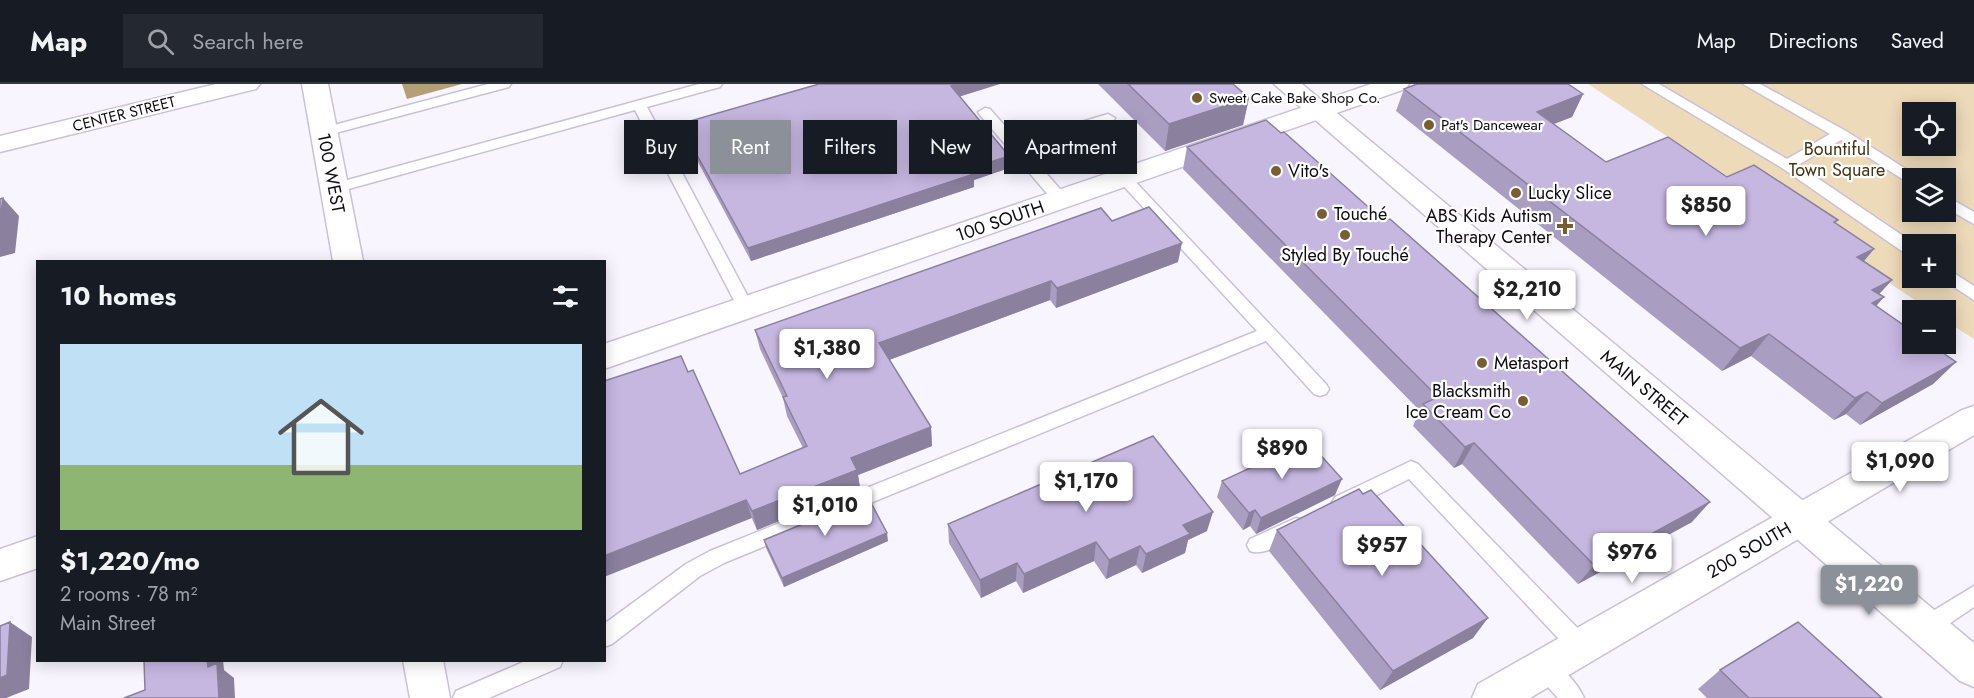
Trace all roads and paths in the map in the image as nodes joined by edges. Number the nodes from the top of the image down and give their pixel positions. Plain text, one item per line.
1 (248, 84) edge
2 (315, 84) edge
3 (504, 84) edge
4 (715, 84) edge
5 (1287, 84) edge
6 (1396, 84) edge
7 (1649, 84) edge
8 (1750, 84) edge
9 (639, 105) junction
10 (1318, 111) junction
11 (985, 112) dead end
12 (1108, 118) dead end
13 (1102, 120) edge
14 (324, 132) junction
15 (1004, 133) edge
16 (1841, 134) junction
17 (0, 144) edge
18 (1787, 165) junction
19 (1038, 174) edge
20 (1902, 174) edge
21 (1124, 178) junction
22 (334, 188) junction
23 (1060, 200) junction
24 (1956, 207) edge
25 (1974, 219) edge
26 (1902, 243) edge
27 (348, 260) edge
28 (1956, 281) edge
29 (1974, 294) edge
30 (746, 308) junction
31 (1269, 333) junction
32 (606, 356) edge
33 (1320, 389) dead end
34 (1974, 419) edge
35 (1329, 510) edge
36 (1308, 520) edge
37 (1800, 520) junction
38 (1257, 545) dead end
39 (36, 553) edge
40 (0, 565) edge
41 (1974, 596) edge
42 (1926, 627) junction
43 (606, 635) edge
44 (1580, 646) junction
45 (423, 662) edge
46 (547, 662) edge
47 (1545, 668) junction
48 (1974, 668) edge
49 (430, 698) edge
50 (464, 698) edge
51 (1492, 698) edge
52 (1573, 698) edge

1 - 17 street, CENTER STREET
2 - 14 street, 100 WEST
3 - 14 lane
4 - 9 lane
5 - 10 street, MAIN STREET
6 - 10 street, 100 SOUTH
7 - 18 lane
8 - 16 lane
9 - 22 lane
9 - 30 lane
10 - 21 street, 100 SOUTH
10 - 37 street, MAIN STREET
11 - 15 lane
12 - 13 lane
14 - 22 street, 100 WEST
16 - 18 lane
16 - 20 lane
18 - 26 lane
19 - 23 lane
21 - 23 street, 100 SOUTH
21 - 31 lane
22 - 27 street, 100 WEST
23 - 30 street, 100 SOUTH
24 - 25 lane
28 - 29 lane
30 - 32 street, 100 SOUTH
31 - 33 lane
31 - 43 lane
34 - 37 street, 200 SOUTH
35 - 44 lane
36 - 38 lane
37 - 42 street, MAIN STREET
37 - 44 street, 200 SOUTH
39 - 40 street
41 - 42 lane
42 - 48 street, MAIN STREET
44 - 47 street, 200 SOUTH
45 - 49 street
46 - 50 lane
47 - 51 street, 200 SOUTH
47 - 52 lane

